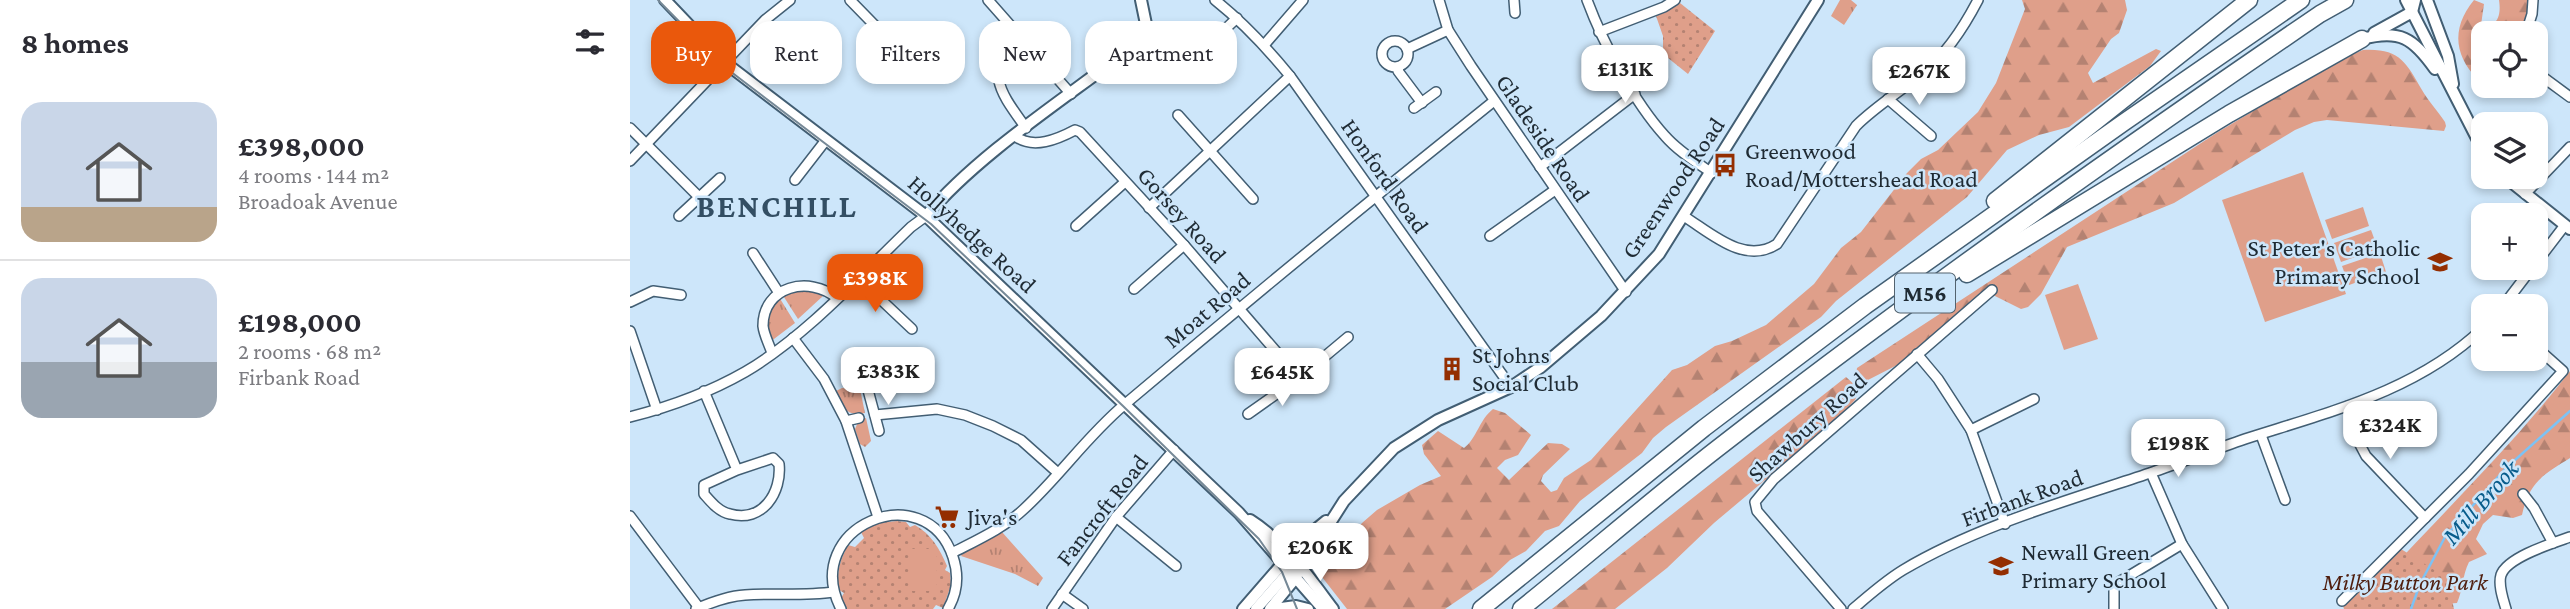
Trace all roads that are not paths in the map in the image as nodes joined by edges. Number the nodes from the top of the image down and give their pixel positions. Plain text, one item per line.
1 (665, 0) edge
2 (790, 0) edge
3 (850, 0) edge
4 (988, 0) edge
5 (1141, 0) edge
6 (1215, 0) edge
7 (1303, 0) edge
8 (1514, 0) edge
9 (1587, 0) edge
10 (1675, 0) edge
11 (1818, 0) edge
12 (1978, 0) edge
13 (2249, 0) edge
14 (2301, 0) edge
15 (2345, 0) edge
16 (2427, 0) edge
17 (2533, 0) edge
18 (1442, 1) edge
19 (2410, 3) edge
20 (1515, 13) dead end
21 (1237, 18) junction
22 (685, 21) edge
23 (870, 21) edge
24 (1008, 21) edge
25 (1145, 21) edge
26 (1234, 21) edge
27 (2530, 21) edge
28 (1448, 30) junction
29 (1599, 32) junction
30 (2362, 39) junction
31 (1265, 44) junction
32 (736, 49) edge
33 (1406, 49) junction
34 (1399, 66) junction
35 (736, 72) edge
36 (1290, 76) junction
37 (2548, 81) edge
38 (702, 84) edge
39 (1000, 84) edge
40 (1063, 84) edge
41 (1085, 84) edge
42 (1436, 92) dead end
43 (1072, 94) junction
44 (1635, 94) junction
45 (2455, 97) junction
46 (2570, 97) edge
47 (1888, 99) junction
48 (1494, 101) junction
49 (1178, 115) dead end
50 (2471, 127) edge
51 (630, 128) edge
52 (1026, 128) junction
53 (1016, 136) junction
54 (1931, 136) dead end
55 (826, 140) junction
56 (645, 144) junction
57 (2570, 147) edge
58 (1210, 151) junction
59 (630, 160) edge
60 (1540, 167) junction
61 (1712, 173) junction
62 (720, 178) dead end
63 (795, 180) dead end
64 (1125, 182) junction
65 (2519, 189) edge
66 (1555, 190) junction
67 (2525, 194) junction
68 (1376, 196) junction
69 (699, 197) junction
70 (1253, 199) dead end
71 (1149, 208) junction
72 (678, 216) dead end
73 (926, 216) junction
74 (1685, 217) junction
75 (1076, 226) dead end
76 (2568, 227) edge
77 (1490, 236) dead end
78 (1184, 245) junction
79 (2548, 250) edge
80 (753, 253) dead end
81 (858, 278) junction
82 (2523, 280) edge
83 (1134, 289) dead end
84 (1992, 290) dead end
85 (1626, 292) junction
86 (779, 293) junction
87 (2512, 294) edge
88 (681, 295) dead end
89 (836, 298) junction
90 (630, 302) edge
91 (1865, 306) junction
92 (1239, 307) junction
93 (1881, 325) junction
94 (912, 329) dead end
95 (630, 331) edge
96 (1348, 337) dead end
97 (793, 338) junction
98 (2471, 339) edge
99 (772, 353) junction
100 (1917, 354) junction
101 (2548, 358) edge
102 (1299, 378) junction
103 (1511, 387) junction
104 (868, 390) dead end
105 (704, 391) junction
106 (2034, 399) dead end
107 (1126, 404) junction
108 (2348, 406) junction
109 (657, 410) junction
110 (1248, 414) dead end
111 (875, 415) junction
112 (630, 417) edge
113 (859, 418) dead end
114 (846, 421) junction
115 (1971, 430) junction
116 (879, 431) dead end
117 (2261, 435) junction
118 (1174, 450) junction
119 (737, 470) junction
120 (1058, 473) junction
121 (2151, 473) junction
122 (2523, 494) dead end
123 (2285, 500) dead end
124 (1239, 513) junction
125 (630, 516) edge
126 (878, 517) junction
127 (1116, 517) junction
128 (1331, 517) junction
129 (2425, 518) junction
130 (2004, 524) junction
131 (2570, 537) edge
132 (2553, 543) junction
133 (2182, 544) junction
134 (952, 553) junction
135 (1291, 554) junction
136 (1176, 566) dead end
137 (1301, 568) junction
138 (1288, 571) junction
139 (834, 592) junction
140 (1062, 594) junction
141 (2342, 601) dead end
142 (698, 609) edge
143 (841, 609) edge
144 (948, 609) edge
145 (1052, 609) edge
146 (1083, 609) edge
147 (1243, 609) edge
148 (1256, 609) edge
149 (1272, 609) edge
150 (1308, 609) edge
151 (1322, 609) edge
152 (1333, 609) edge
153 (1481, 609) edge
154 (1521, 609) edge
155 (1841, 609) edge
156 (1853, 609) edge
157 (2114, 609) edge
158 (2223, 609) edge
159 (2506, 609) edge

1 - 22 street, Hollyhedge Road
2 - 32 street
3 - 23 street
4 - 24 street
5 - 25 street
6 - 21 street, Honford Road
7 - 31 street
8 - 20 street
9 - 29 street
10 - 29 street
11 - 61 street, Greenwood Road
12 - 47 street
13 - 91 highway, M56
14 - 91 highway, M56
15 - 93 highway, M56
16 - 45 street
17 - 27 street
18 - 28 street, Gladeside Road
19 - 30 street
19 - 45 street
21 - 26 street
21 - 31 street, Honford Road
28 - 33 street
28 - 48 street, Gladeside Road
29 - 44 street
30 - 45 street
30 - 93 highway, M56
31 - 36 street, Honford Road
33 - 34 street
33 - 34 street
34 - 42 street
35 - 55 street, Hollyhedge Road
36 - 58 street
36 - 68 street, Honford Road
37 - 46 street
38 - 56 street
39 - 52 street
40 - 43 street
41 - 43 street
43 - 52 street
44 - 60 street
44 - 61 street
45 - 50 street
47 - 54 street
47 - 74 street
48 - 60 street, Gladeside Road
48 - 68 street, Moat Road
49 - 58 street
51 - 56 street
52 - 53 street
53 - 64 street, Gorsey Road
53 - 73 street
55 - 63 street
55 - 73 street, Hollyhedge Road
56 - 59 street
56 - 69 street
57 - 67 street
58 - 70 street
58 - 71 street
60 - 66 street, Gladeside Road
61 - 74 street, Greenwood Road
62 - 69 street
64 - 71 street, Gorsey Road
64 - 75 street
65 - 67 street
66 - 77 street
66 - 85 street, Gladeside Road
67 - 76 street
68 - 92 street, Moat Road
68 - 103 street, Honford Road
69 - 72 street
71 - 78 street, Gorsey Road
73 - 81 street
73 - 107 street, Hollyhedge Road
74 - 85 street, Greenwood Road
76 - 79 street
78 - 83 street
78 - 92 street, Gorsey Road
80 - 86 street
81 - 89 street
81 - 94 street
82 - 87 street
84 - 100 street, Shawbury Road
85 - 103 street, Greenwood Road
86 - 89 street
86 - 99 street
88 - 90 street
89 - 97 street
91 - 153 highway, M56
92 - 102 street, Gorsey Road
92 - 107 street, Moat Road
93 - 154 highway, M56
95 - 109 street
96 - 102 street
97 - 99 street
97 - 114 street
98 - 108 street, Firbank Road
99 - 105 street
100 - 115 street
100 - 155 street, Shawbury Road
101 - 129 street
102 - 110 street
103 - 128 street, Greenwood Road
104 - 111 street
105 - 109 street
105 - 119 street
106 - 115 street
107 - 118 street, Hollyhedge Road
107 - 120 street, Moat Road
108 - 117 street, Firbank Road
108 - 129 street
109 - 112 street
111 - 116 street
111 - 120 street
113 - 114 street
114 - 126 street
115 - 130 street
117 - 121 street, Firbank Road
117 - 123 street
118 - 124 street, Hollyhedge Road
118 - 127 street, Fancroft Road
119 - 119 street
120 - 134 street, Moat Road
121 - 130 street, Firbank Road
121 - 133 street
122 - 132 street
124 - 135 street, Hollyhedge Road
124 - 138 street, Hollyhedge Road
125 - 142 street
126 - 134 street
126 - 139 street
127 - 136 street
127 - 140 street, Fancroft Road
128 - 135 street, Greenwood Road
128 - 137 street, Greenwood Road
129 - 141 street
130 - 156 street, Firbank Road
131 - 132 street
132 - 159 street
133 - 157 street
133 - 158 street
134 - 144 street
135 - 137 street, Hollyhedge Road
135 - 138 street, Greenwood Road
137 - 138 street, Greenwood Road
137 - 152 street, Hollyhedge Road
138 - 147 street, Greenwood Road
138 - 148 street
138 - 149 street, Greenwood Road
138 - 151 street, Hollyhedge Road
139 - 142 street
139 - 143 street
140 - 145 street, Fancroft Road
140 - 146 street, Fancroft Road
149 - 150 street

